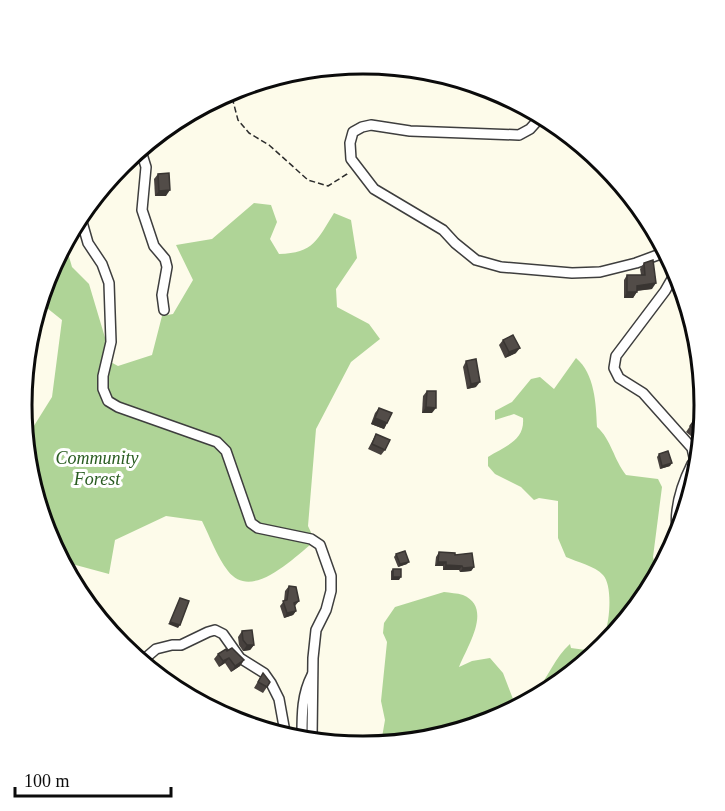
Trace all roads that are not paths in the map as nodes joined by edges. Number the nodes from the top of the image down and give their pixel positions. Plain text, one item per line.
1 (535, 123) edge
2 (143, 158) edge
3 (84, 228) edge
4 (657, 255) edge
5 (670, 283) edge
6 (164, 310) dead end
7 (691, 447) edge
8 (147, 657) edge
9 (313, 673) junction
10 (284, 727) edge
11 (302, 731) edge
12 (312, 733) edge

1 - 4 street
2 - 6 street
3 - 9 street
5 - 7 street
8 - 10 street
9 - 11 street
9 - 12 street

